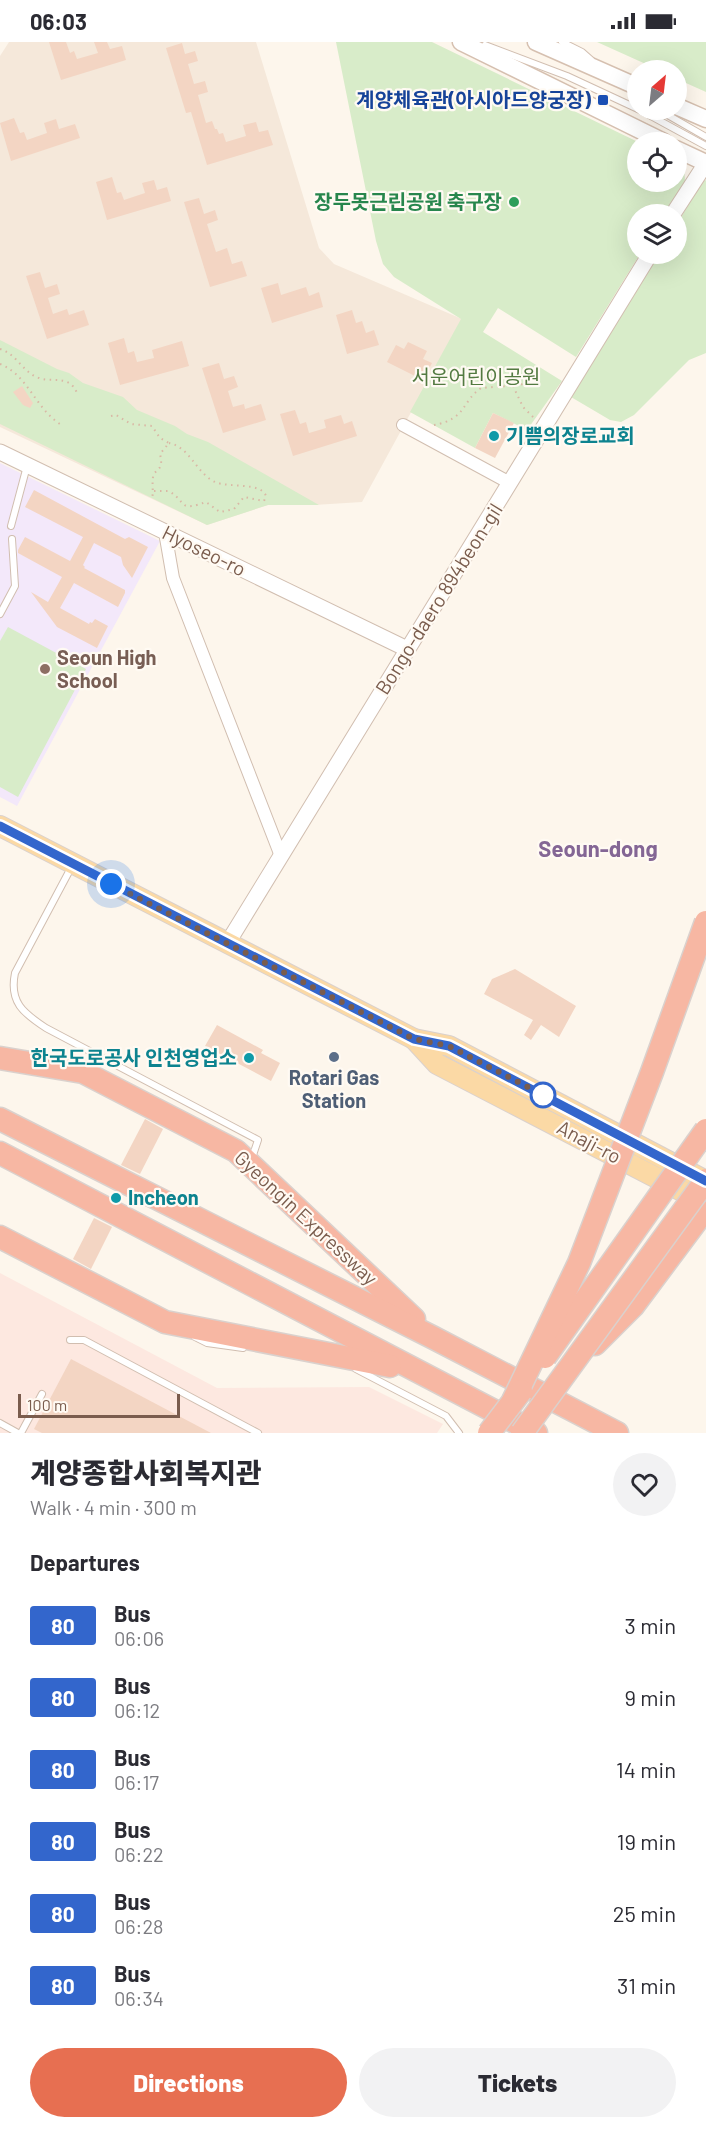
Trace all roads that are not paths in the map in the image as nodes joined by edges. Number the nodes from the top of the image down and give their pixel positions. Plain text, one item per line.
1 (461, 42) edge
2 (476, 42) edge
3 (536, 42) edge
4 (562, 42) edge
5 (611, 75) junction
6 (627, 82) edge
7 (627, 86) edge
8 (627, 104) edge
9 (687, 111) edge
10 (706, 119) edge
11 (659, 120) edge
12 (676, 120) edge
13 (644, 132) edge
14 (706, 137) edge
15 (706, 146) edge
16 (687, 154) edge
17 (706, 163) edge
18 (680, 204) edge
19 (644, 264) edge
20 (403, 425) dead end
21 (0, 453) edge
22 (27, 466) junction
23 (510, 483) junction
24 (11, 526) dead end
25 (165, 532) junction
26 (12, 539) dead end
27 (0, 614) edge
28 (407, 650) junction
29 (0, 826) edge
30 (281, 856) junction
31 (73, 864) junction
32 (706, 922) edge
33 (227, 944) junction
34 (414, 1039) junction
35 (0, 1058) edge
36 (0, 1119) edge
37 (706, 1130) edge
38 (0, 1153) edge
39 (250, 1165) junction
40 (706, 1180) edge
41 (706, 1205) edge
42 (0, 1237) edge
43 (165, 1322) junction
44 (432, 1336) junction
45 (70, 1340) dead end
46 (251, 1349) dead end
47 (296, 1355) dead end
48 (416, 1371) junction
49 (567, 1373) junction
50 (42, 1394) dead end
51 (513, 1401) junction
52 (0, 1423) edge
53 (254, 1432) edge
54 (19, 1433) edge
55 (459, 1433) edge
56 (489, 1433) edge
57 (522, 1433) edge
58 (536, 1433) edge
59 (617, 1433) edge

1 - 13 main road
2 - 8 lane
3 - 5 main road
4 - 5 lane
5 - 6 main road
5 - 7 lane
9 - 10 main road
11 - 15 lane
12 - 14 lane
16 - 17 main road
17 - 18 street
19 - 23 street, Bongo-daero 894beon-gil
20 - 23 street
21 - 22 street, Hyoseo-ro
22 - 24 lane
22 - 25 street, Hyoseo-ro
23 - 28 street, Bongo-daero 894beon-gil
25 - 28 street, Hyoseo-ro
25 - 30 street
26 - 27 lane
28 - 30 street, Bongo-daero 894beon-gil
29 - 31 main road, Anaji-ro
30 - 33 street, Bongo-daero 894beon-gil
31 - 33 main road, Anaji-ro
31 - 39 lane
32 - 51 highway, bridge
33 - 34 main road, Anaji-ro
34 - 40 main road, Anaji-ro
34 - 41 main road, Anaji-ro
35 - 39 highway, Gyeongin Expressway
36 - 44 highway, Gyeongin Expressway
37 - 51 highway, bridge
38 - 48 highway
39 - 44 highway, Gyeongin Expressway
40 - 49 highway, bridge
41 - 49 highway, bridge
42 - 43 highway
43 - 46 lane
43 - 48 highway
44 - 59 highway, Gyeongin Expressway
45 - 53 lane
47 - 55 lane
48 - 58 highway
49 - 57 highway, bridge
50 - 54 lane
51 - 56 highway, bridge
52 - 54 lane

